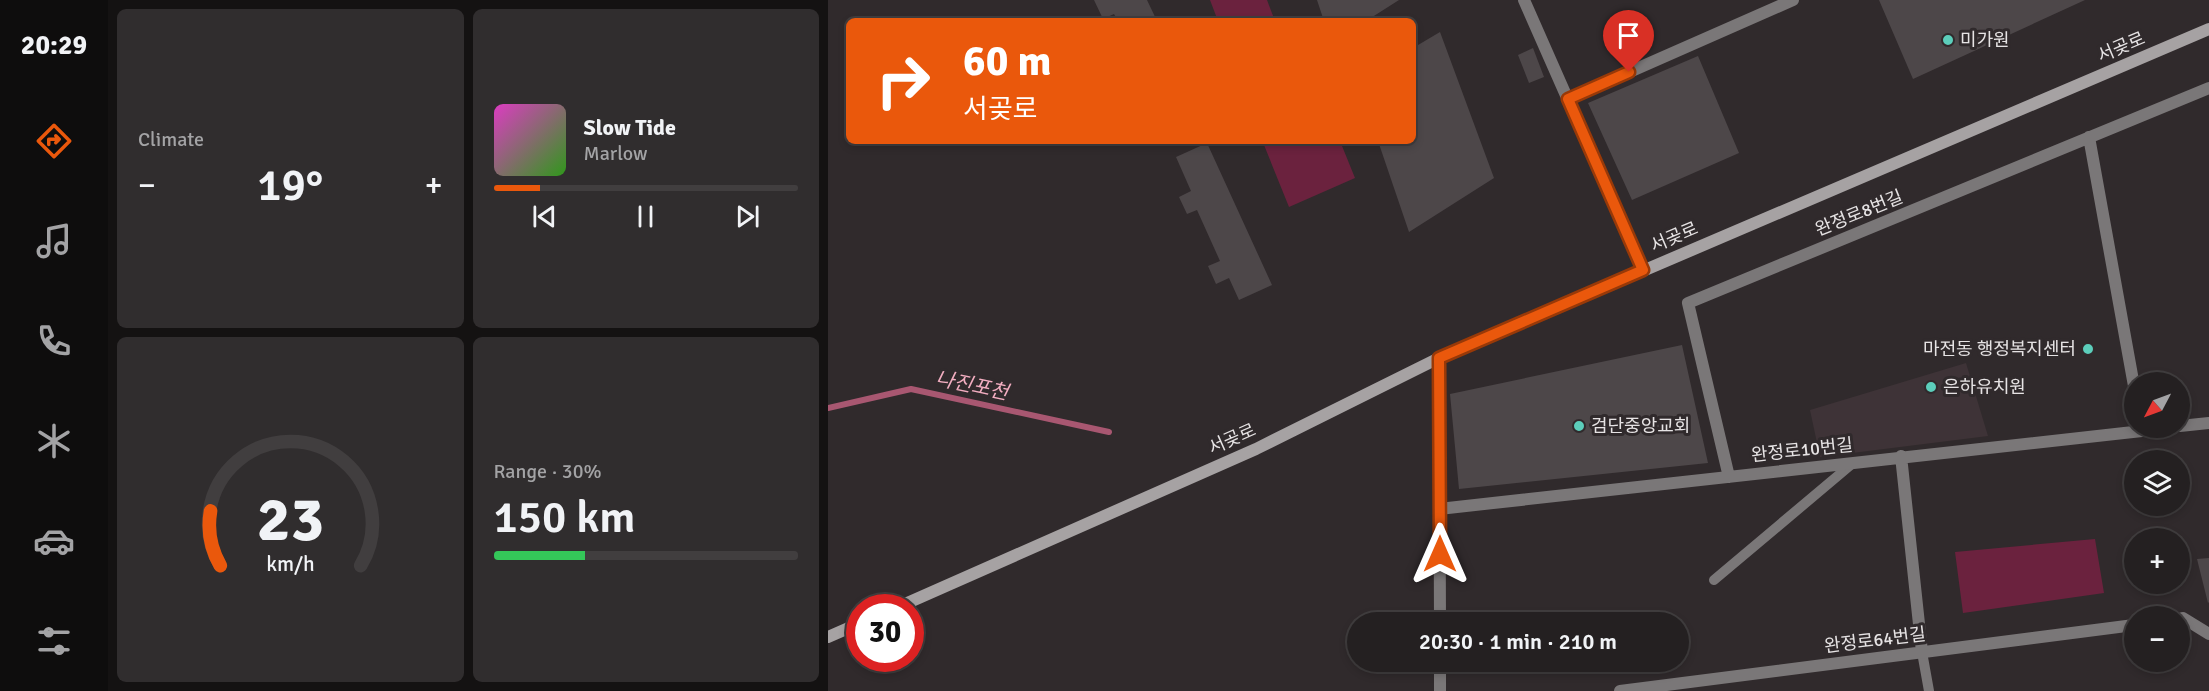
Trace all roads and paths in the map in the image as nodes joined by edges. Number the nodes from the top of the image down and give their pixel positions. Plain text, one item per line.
1 (1524, 0) edge
2 (1793, 0) edge
3 (2209, 29) edge
4 (2209, 88) edge
5 (1568, 99) junction
6 (2089, 138) junction
7 (1643, 270) junction
8 (1439, 358) junction
9 (2131, 372) edge
10 (2209, 423) edge
11 (2190, 425) edge
12 (2124, 431) edge
13 (1901, 456) junction
14 (1853, 463) junction
15 (1729, 477) junction
16 (1439, 509) junction
17 (1714, 580) dead end
18 (924, 596) edge
19 (1440, 612) edge
20 (2190, 624) edge
21 (2124, 626) edge
22 (846, 629) edge
23 (2209, 634) edge
24 (828, 637) edge
25 (1922, 652) junction
26 (1440, 672) edge
27 (1440, 691) edge
28 (1620, 691) edge
29 (1929, 691) edge

1 - 5 street
2 - 5 street
3 - 7 main road, 서곶로
4 - 6 street, 완정로8번길
5 - 7 street
6 - 9 street
6 - 15 street, 완정로8번길
7 - 8 main road, 서곶로
8 - 16 street
8 - 18 main road, 서곶로
10 - 11 street
12 - 13 street, 완정로10번길
13 - 14 street, 완정로10번길
13 - 25 street
14 - 15 street, 완정로10번길
14 - 17 lane
15 - 16 street, 완정로10번길
16 - 19 street
20 - 23 street
21 - 25 street, 완정로64번길
22 - 24 main road
25 - 28 street, 완정로64번길
25 - 29 lane
26 - 27 street

